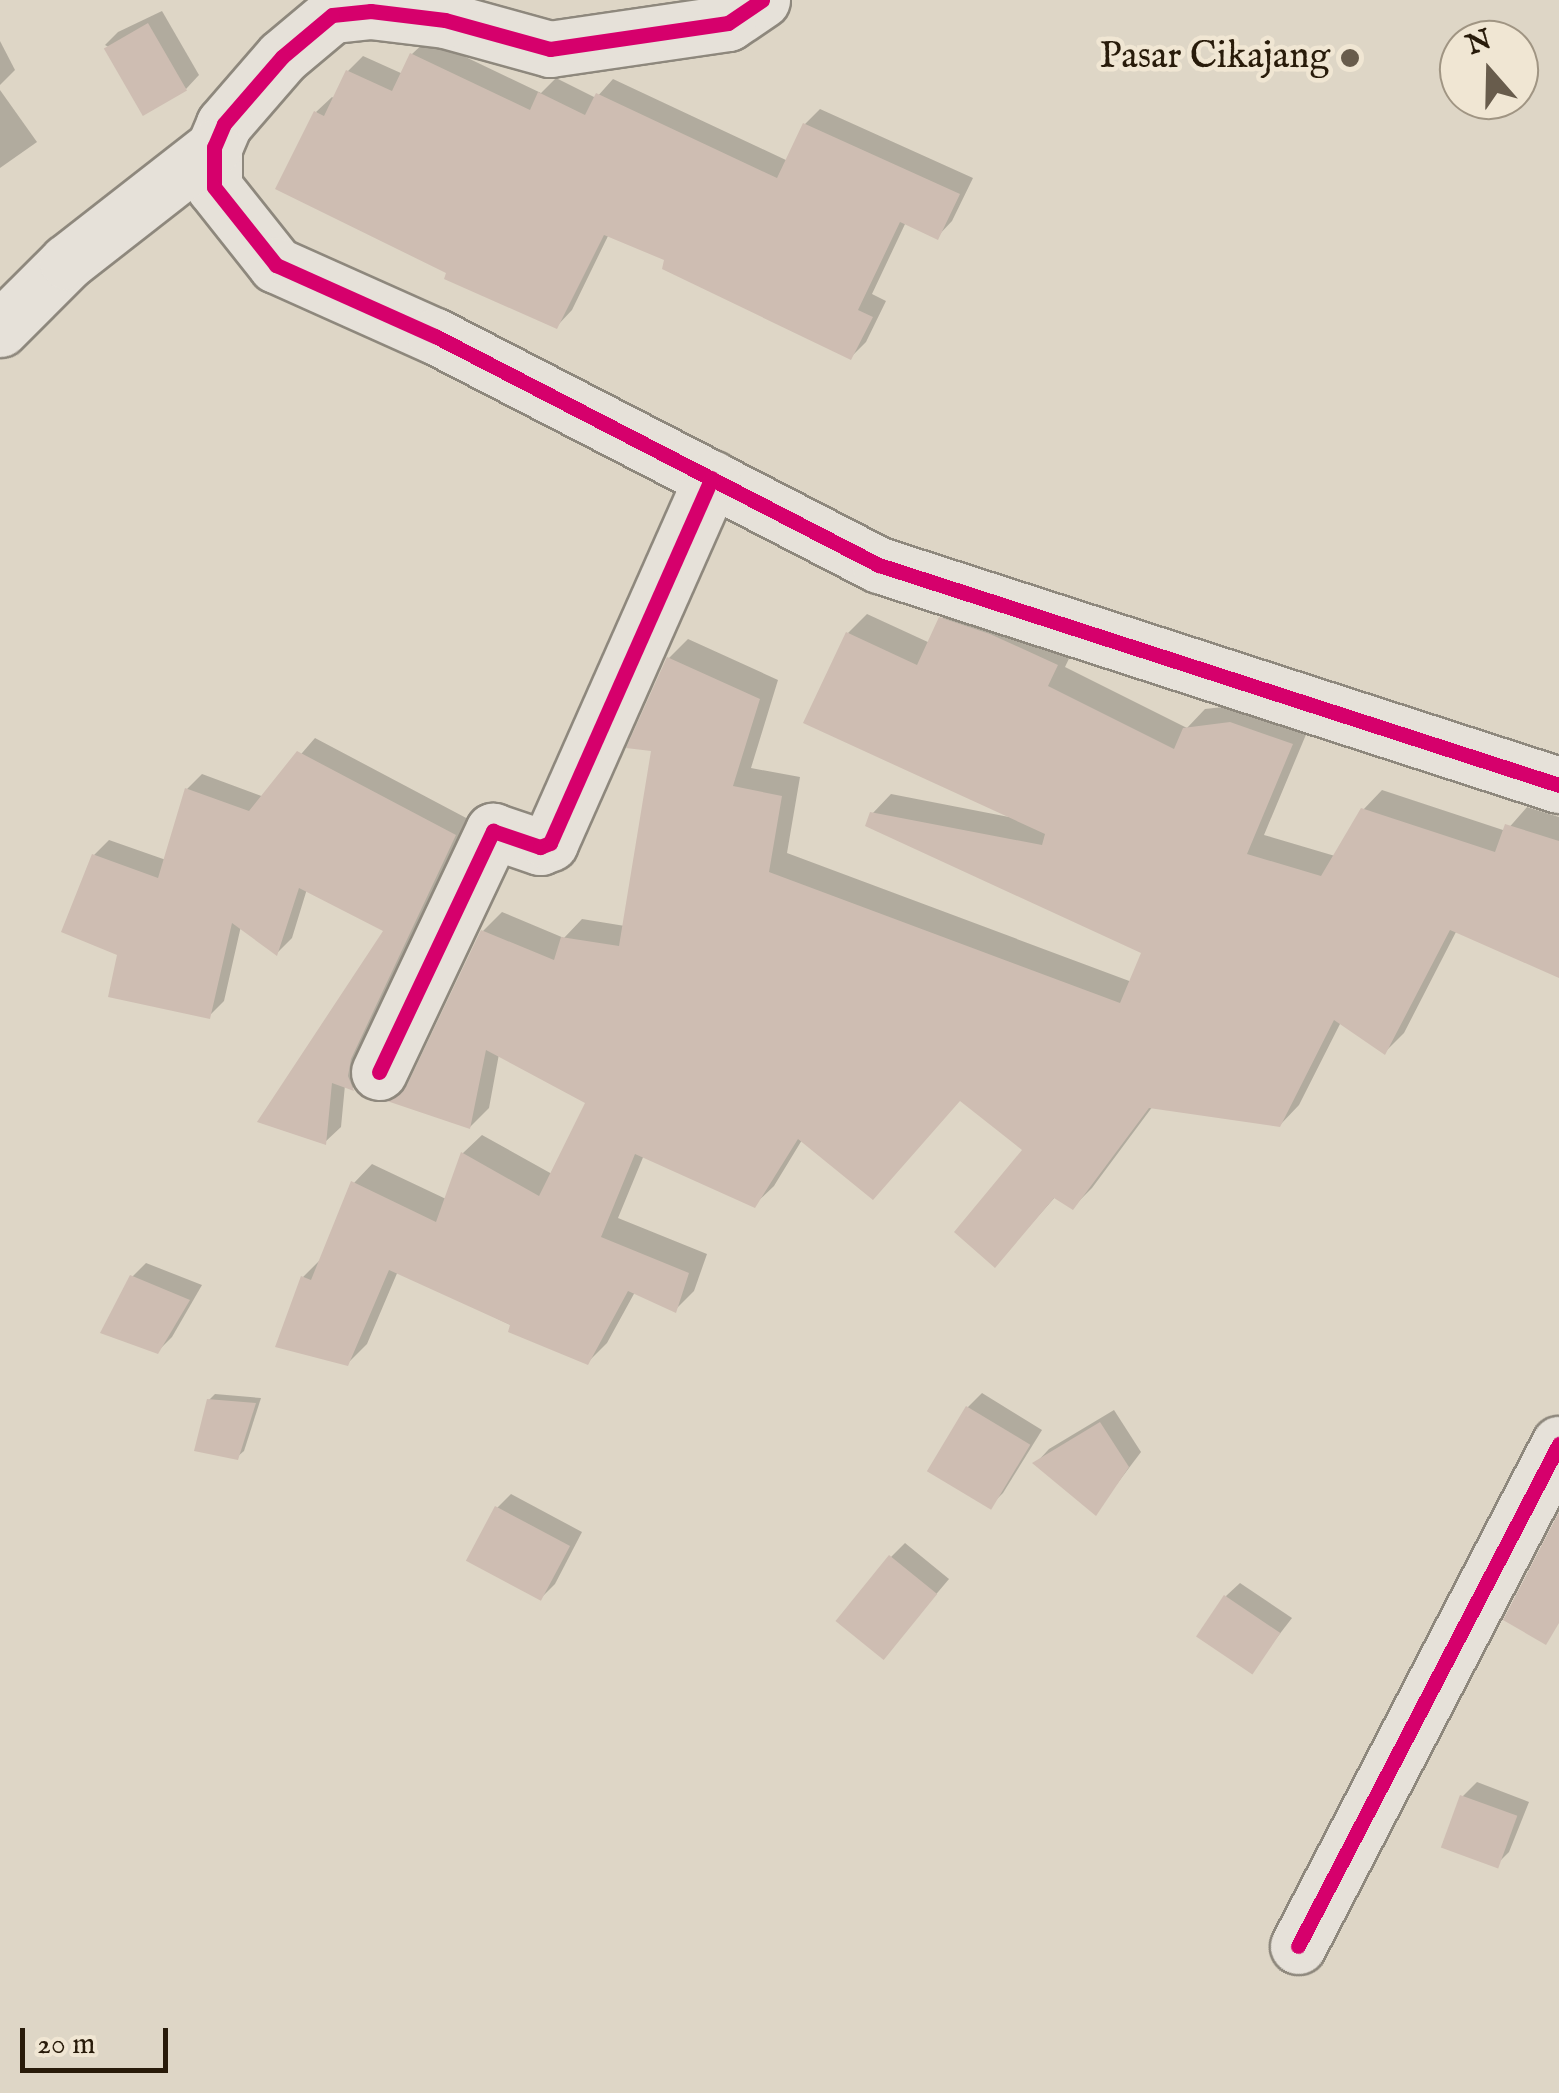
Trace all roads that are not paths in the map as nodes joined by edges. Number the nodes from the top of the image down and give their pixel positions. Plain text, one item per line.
1 (762, 0) edge
2 (365, 5) edge
3 (214, 146) junction
4 (0, 329) edge
5 (712, 478) junction
6 (1559, 785) edge
7 (379, 1072) dead end
8 (1559, 1444) edge
9 (1298, 1946) dead end

1 - 2 street
2 - 3 street
3 - 4 street
3 - 5 street
5 - 6 street
5 - 7 street
8 - 9 street

